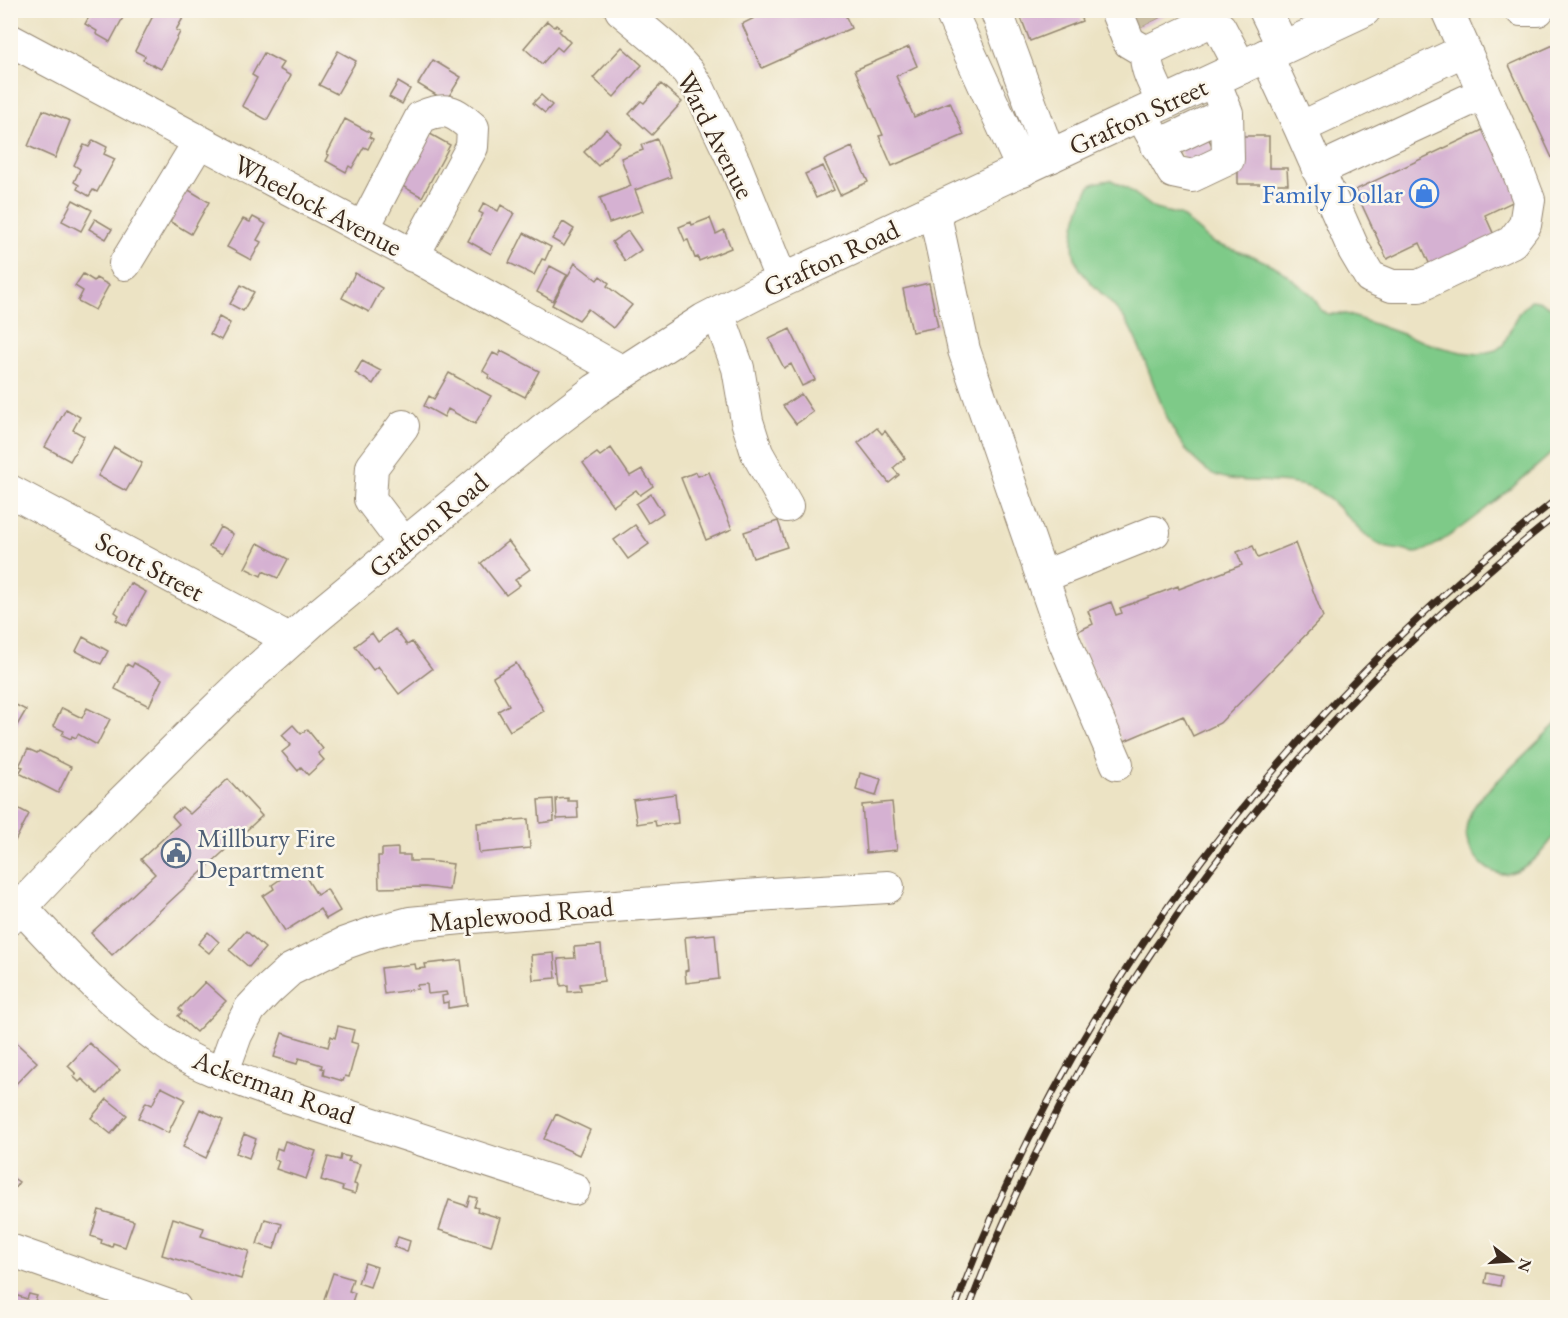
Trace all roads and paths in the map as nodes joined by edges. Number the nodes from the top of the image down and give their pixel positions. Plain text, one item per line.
1 (621, 10) edge
2 (996, 10) edge
3 (1116, 10) edge
4 (1265, 10) edge
5 (1364, 10) edge
6 (1447, 10) edge
7 (1521, 10) edge
8 (1538, 10) edge
9 (951, 11) edge
10 (1203, 17) edge
11 (1155, 38) junction
12 (10, 40) edge
13 (1466, 50) junction
14 (1251, 63) junction
15 (1484, 93) junction
16 (1152, 110) junction
17 (1227, 113) junction
18 (1300, 128) junction
19 (199, 142) junction
20 (1157, 146) junction
21 (1036, 164) junction
22 (1318, 170) junction
23 (923, 216) junction
24 (363, 229) junction
25 (413, 256) junction
26 (125, 264) dead end
27 (782, 280) junction
28 (718, 313) junction
29 (623, 372) junction
30 (403, 426) dead end
31 (10, 491) edge
32 (787, 506) dead end
33 (1155, 532) dead end
34 (404, 544) junction
35 (1042, 577) junction
36 (291, 640) junction
37 (1117, 764) dead end
38 (888, 887) dead end
39 (16, 913) edge
40 (222, 1074) junction
41 (574, 1189) dead end
42 (10, 1250) edge
43 (175, 1308) edge

1 - 27 street, Ward Avenue
2 - 21 street
3 - 11 street
4 - 14 street
5 - 14 highway, Grafton Street
6 - 13 street
7 - 8 street
9 - 21 street
10 - 11 street
10 - 14 street
11 - 16 street
12 - 19 street, Wheelock Avenue
13 - 15 street
13 - 18 street
14 - 16 highway, Grafton Street
14 - 17 street
14 - 18 street
15 - 22 street
15 - 22 street
16 - 20 street
16 - 21 highway, Grafton Street
17 - 20 street
17 - 20 street
18 - 22 street
19 - 24 street, Wheelock Avenue
19 - 26 street
21 - 23 highway, Grafton Street
23 - 27 highway, Grafton Road
23 - 35 street
24 - 25 street, Wheelock Avenue
24 - 25 street
25 - 29 street, Wheelock Avenue
27 - 28 highway, Grafton Road
28 - 29 highway, Grafton Road
28 - 32 street
29 - 34 highway, Grafton Road
30 - 34 street
31 - 36 street, Scott Street
33 - 35 street
34 - 36 highway, Grafton Road
35 - 37 street
36 - 39 highway, Grafton Road
38 - 40 street, Maplewood Road
39 - 40 street, Ackerman Road
40 - 41 street, Ackerman Road
42 - 43 street

